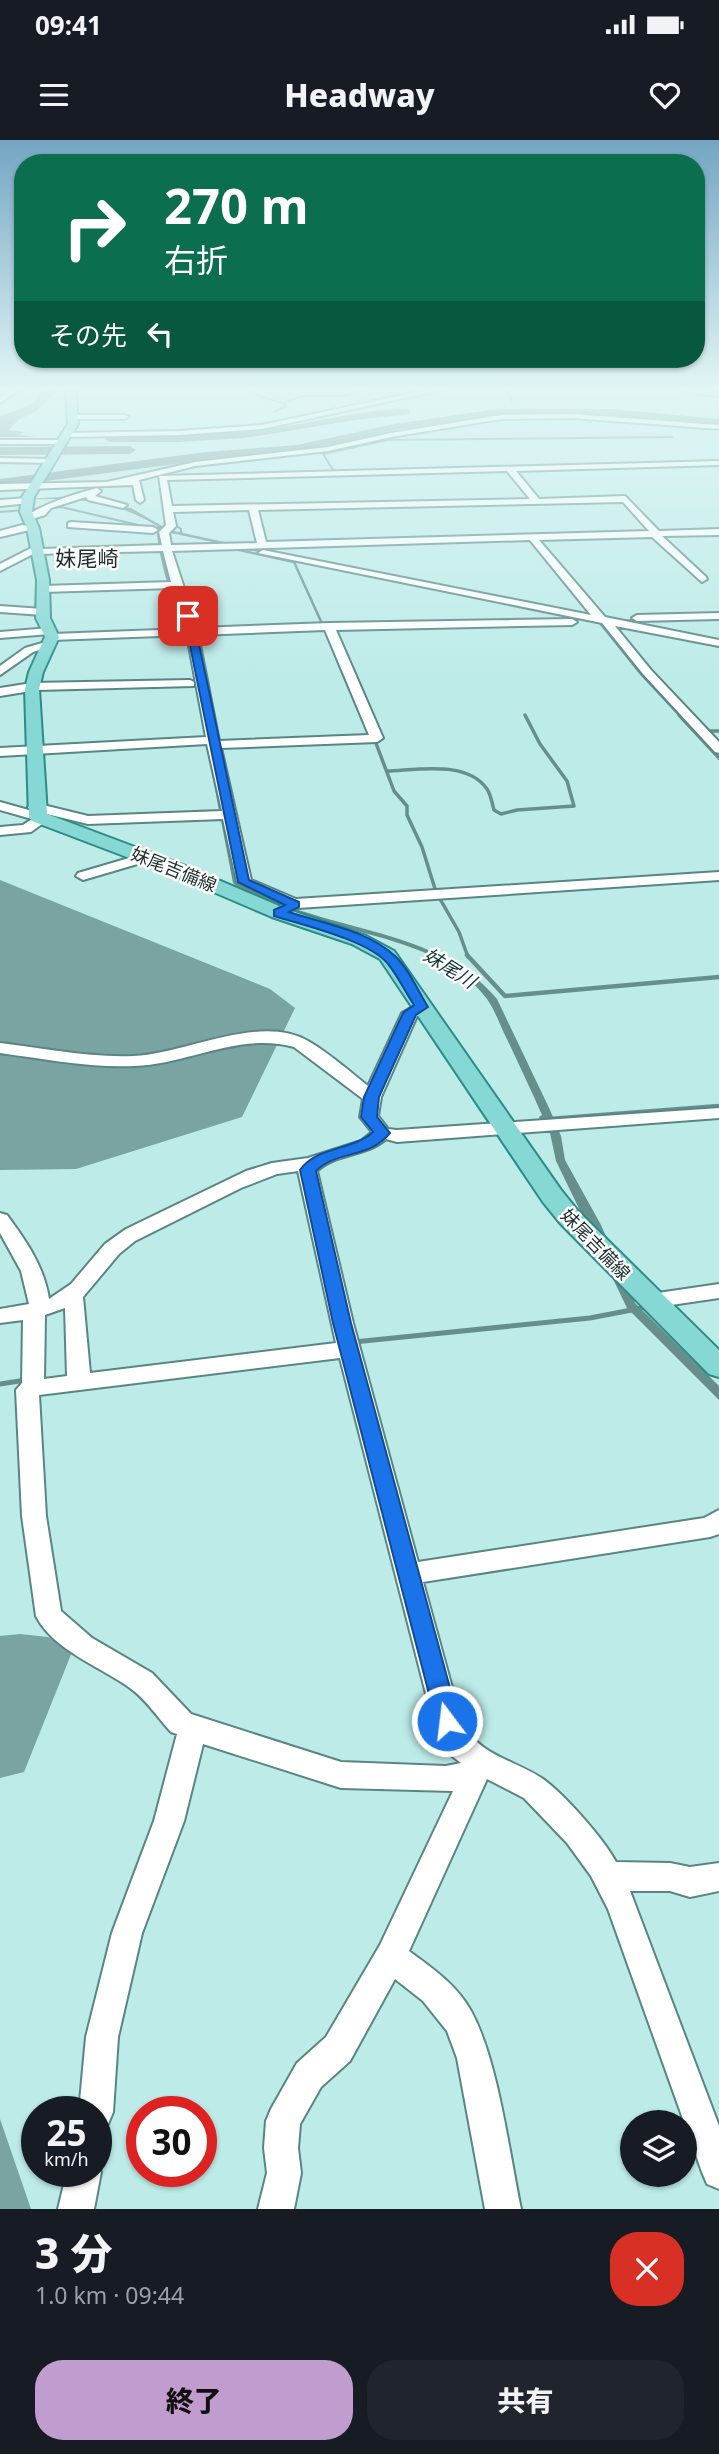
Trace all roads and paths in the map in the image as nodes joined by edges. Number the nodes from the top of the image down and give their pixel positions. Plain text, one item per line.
1 (36, 487) edge
2 (105, 487) edge
3 (138, 487) edge
4 (164, 487) edge
5 (524, 487) edge
6 (83, 497) junction
7 (140, 500) dead end
8 (537, 502) junction
9 (0, 503) edge
10 (123, 505) dead end
11 (169, 509) junction
12 (253, 509) junction
13 (29, 522) junction
14 (71, 525) dead end
15 (109, 526) junction
16 (163, 531) junction
17 (719, 532) edge
18 (0, 534) edge
19 (656, 535) junction
20 (187, 537) dead end
21 (533, 538) junction
22 (262, 545) junction
23 (160, 546) junction
24 (233, 546) junction
25 (104, 548) junction
26 (2, 554) dead end
27 (0, 568) edge
28 (702, 579) dead end
29 (172, 585) junction
30 (43, 589) junction
31 (0, 608) edge
32 (719, 616) edge
33 (604, 620) junction
34 (325, 627) junction
35 (190, 632) junction
36 (46, 634) junction
37 (0, 635) edge
38 (0, 640) edge
39 (719, 643) edge
40 (0, 672) edge
41 (190, 684) dead end
42 (32, 688) junction
43 (0, 692) edge
44 (210, 742) junction
45 (719, 749) edge
46 (35, 750) junction
47 (0, 752) edge
48 (0, 806) edge
49 (38, 814) junction
50 (227, 815) junction
51 (0, 831) edge
52 (146, 857) junction
53 (83, 876) dead end
54 (719, 876) edge
55 (287, 908) junction
56 (421, 1007) junction
57 (0, 1048) edge
58 (372, 1097) junction
59 (719, 1113) edge
60 (506, 1128) junction
61 (382, 1133) junction
62 (311, 1164) junction
63 (0, 1219) edge
64 (719, 1291) edge
65 (72, 1295) junction
66 (651, 1301) junction
67 (37, 1310) junction
68 (0, 1316) edge
69 (349, 1344) junction
70 (719, 1367) edge
71 (79, 1379) junction
72 (33, 1382) junction
73 (719, 1520) edge
74 (409, 1574) junction
75 (193, 1728) junction
76 (479, 1768) junction
77 (607, 1876) junction
78 (719, 1877) edge
79 (391, 1956) junction
80 (97, 2096) edge
81 (719, 2172) edge
82 (81, 2187) edge
83 (76, 2209) edge
84 (276, 2209) edge
85 (503, 2209) edge

1 - 13 main road
2 - 6 street
3 - 7 street
4 - 11 street
5 - 8 street
6 - 10 street
6 - 13 street
8 - 12 street
8 - 19 street
9 - 13 street
11 - 12 street
11 - 16 street
12 - 22 street
13 - 18 street
13 - 25 street
13 - 26 street
13 - 27 street
13 - 30 main road
14 - 15 street
15 - 16 street
15 - 25 street
16 - 23 street
17 - 19 street
19 - 21 street
19 - 28 street
20 - 24 street
21 - 22 street
21 - 33 street
22 - 24 street
23 - 24 street
23 - 25 street
23 - 29 street
24 - 33 street
29 - 30 street
29 - 35 street
30 - 36 main road
31 - 36 street
32 - 33 street
33 - 34 street
33 - 39 street
33 - 45 street
34 - 35 street
34 - 44 street
35 - 36 street
35 - 44 street
36 - 37 street
36 - 38 street
36 - 40 street
36 - 42 main road
41 - 42 street
42 - 43 street
42 - 46 main road
44 - 46 street
44 - 50 street
46 - 47 street
46 - 49 main road
48 - 49 street
49 - 50 street
49 - 51 street
49 - 52 main road, 妹尾吉備線
50 - 55 street
52 - 53 street
52 - 55 main road, 妹尾吉備線
54 - 55 street
55 - 56 main road, 妹尾吉備線
56 - 58 street
56 - 60 main road, 妹尾吉備線
57 - 58 street
58 - 61 street
59 - 60 street
60 - 61 street
60 - 66 main road, 妹尾吉備線
61 - 62 street
62 - 65 street
62 - 69 street
63 - 67 street
64 - 66 street
65 - 67 street
65 - 71 street
66 - 70 main road, 妹尾吉備線
67 - 68 street
67 - 72 street
69 - 71 street
69 - 74 street
71 - 72 street
72 - 75 street
73 - 74 street
74 - 76 street
75 - 76 street
75 - 80 street
76 - 77 street
76 - 79 street
77 - 78 street
77 - 81 street
79 - 84 street
79 - 85 street
82 - 83 street

